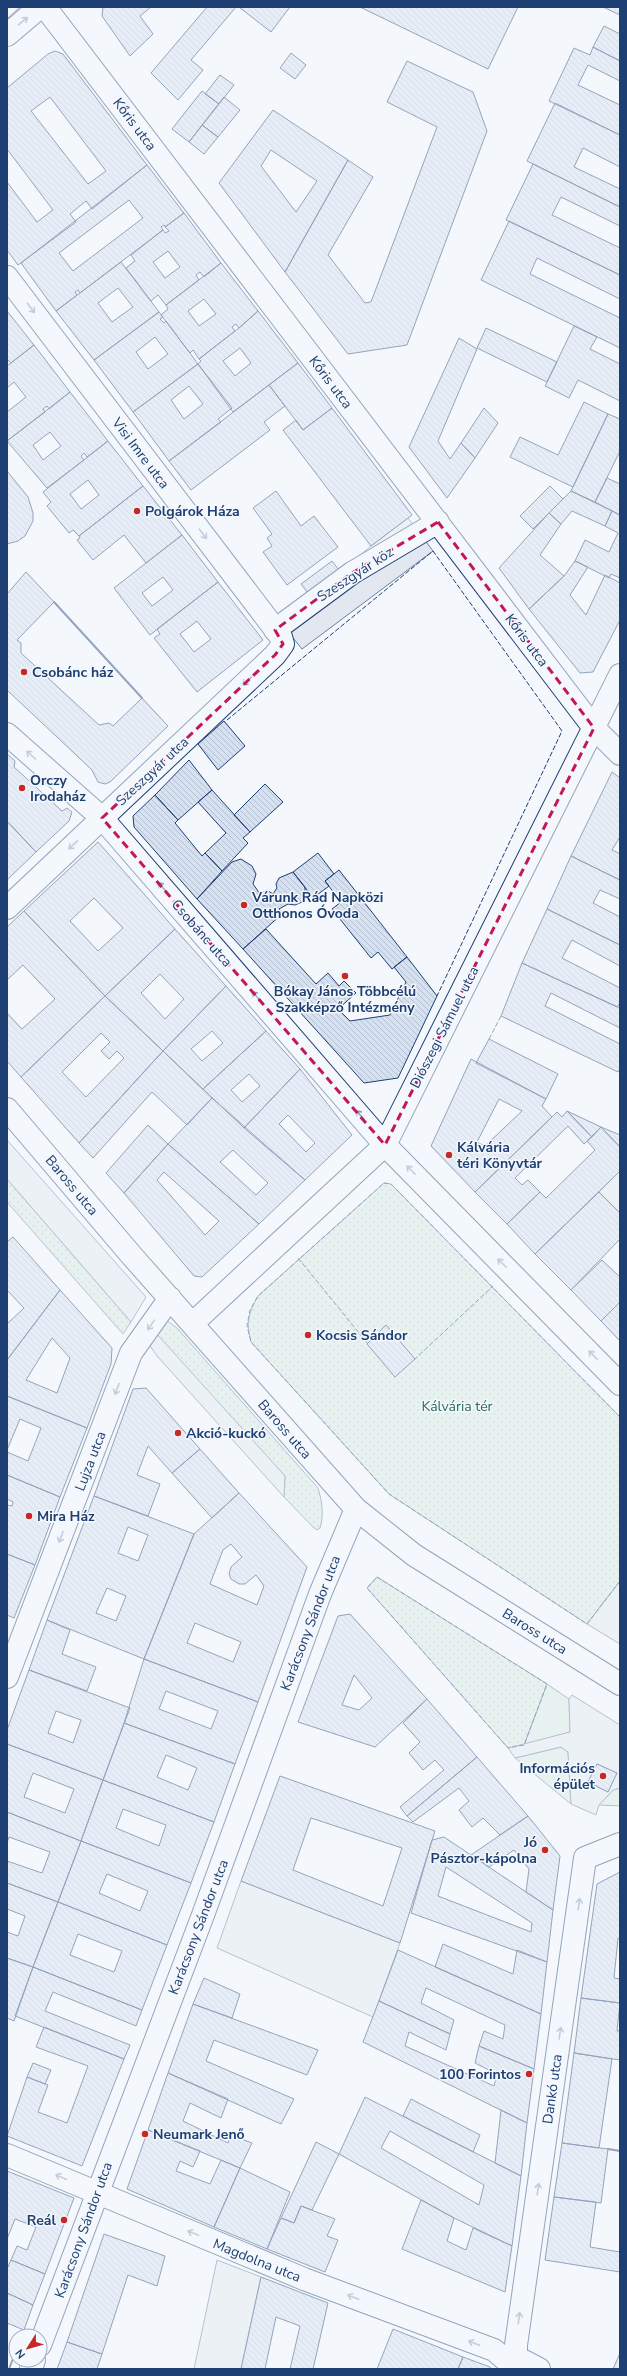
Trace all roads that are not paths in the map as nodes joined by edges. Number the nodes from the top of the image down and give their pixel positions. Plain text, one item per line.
1 (40, 7) edge
2 (45, 7) edge
3 (7, 35) edge
4 (7, 277) edge
5 (438, 522) junction
6 (275, 630) junction
7 (620, 675) edge
8 (594, 728) junction
9 (7, 734) edge
10 (620, 754) edge
11 (102, 818) junction
12 (7, 908) edge
13 (7, 1109) edge
14 (385, 1145) junction
15 (170, 1298) junction
16 (193, 1323) junction
17 (620, 1384) edge
18 (356, 1509) junction
19 (7, 1677) edge
20 (620, 1684) edge
21 (620, 1844) edge
22 (7, 2155) edge
23 (96, 2193) junction
24 (46, 2328) edge
25 (511, 2362) edge
26 (539, 2369) edge

3 -> 1 street
2 - 5 street, Kőris utca
4 -> 6 street, Visi Imre utca
5 - 6 street, Szeszgyár köz
5 - 8 street, Kőris utca
6 -> 11 street, Szeszgyár utca
7 - 8 street, Diószegi Sámuel utca
8 - 10 street, Kőris utca
8 - 14 street, Diószegi Sámuel utca
11 -> 9 street, Csobánc utca
11 -> 12 street, Szeszgyár utca
14 -> 11 street, Csobánc utca
13 - 15 street, Baross utca
14 - 16 street, Diószegi Sámuel utca
17 -> 14 street
15 - 16 street, Baross utca
15 -> 19 street, Lujza utca
16 - 18 street, Baross utca
18 - 20 street, Baross utca
18 - 23 street, Karácsony Sándor utca
25 -> 21 street, Dankó utca
23 -> 22 street, Magdolna utca
23 - 24 street, Karácsony Sándor utca
25 -> 23 street, Magdolna utca
25 - 26 street, Magdolna utca

